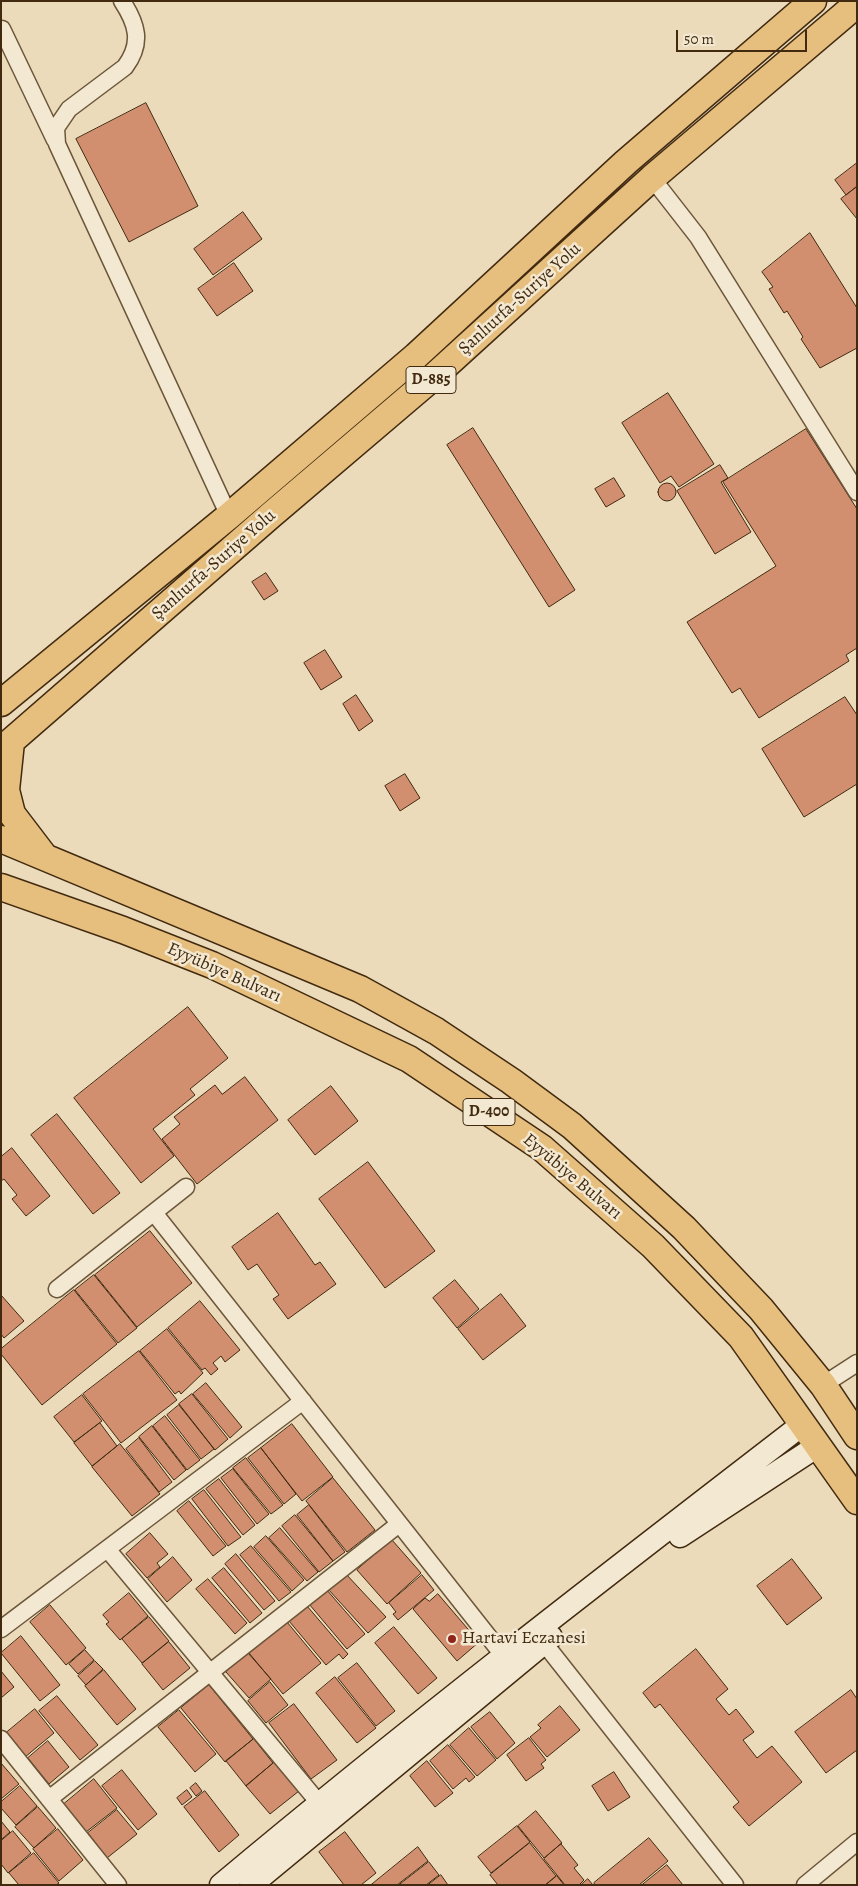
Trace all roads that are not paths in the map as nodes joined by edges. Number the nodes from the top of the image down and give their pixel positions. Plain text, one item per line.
1 (122, 1) edge
2 (814, 1) edge
3 (857, 4) edge
4 (2, 29) edge
5 (57, 144) junction
6 (652, 178) junction
7 (857, 492) edge
8 (230, 516) junction
9 (1, 703) edge
10 (6, 746) edge
11 (1, 839) edge
12 (45, 857) junction
13 (1, 887) edge
14 (186, 1187) dead end
15 (154, 1214) junction
16 (57, 1289) dead end
17 (857, 1363) edge
18 (823, 1385) junction
19 (303, 1401) junction
20 (803, 1424) junction
21 (857, 1436) edge
22 (819, 1445) junction
23 (857, 1500) edge
24 (399, 1524) junction
25 (108, 1550) junction
26 (1, 1629) edge
27 (544, 1642) junction
28 (503, 1656) junction
29 (211, 1670) junction
30 (1, 1739) edge
31 (49, 1799) junction
32 (319, 1803) junction
33 (857, 1842) edge
34 (118, 1885) edge
35 (222, 1885) edge
36 (251, 1885) edge
37 (735, 1885) edge
38 (805, 1885) edge

1 - 5 street
2 - 8 highway, Şanlıurfa-Suriye Yolu / D-885
3 - 6 highway, Şanlıurfa-Suriye Yolu / D-885
4 - 5 street
5 - 8 street
6 - 7 street
6 - 10 highway, Şanlıurfa-Suriye Yolu / D-885
8 - 9 highway, Şanlıurfa-Suriye Yolu / D-885
10 - 12 highway
11 - 12 highway, Eyyübiye Bulvarı / D-400
12 - 18 highway, Eyyübiye Bulvarı / D-400
13 - 20 highway, Eyyübiye Bulvarı / D-400
14 - 15 street
15 - 16 street
15 - 19 street
17 - 18 street
18 - 21 highway, Eyyübiye Bulvarı / D-400
19 - 24 street
19 - 25 street
20 - 22 highway, Eyyübiye Bulvarı / D-400
20 - 28 main road
22 - 23 highway, Eyyübiye Bulvarı / D-400
22 - 27 main road
24 - 28 street
24 - 29 street
25 - 26 street
25 - 29 street
27 - 36 main road
27 - 37 street
28 - 32 main road
29 - 31 street
29 - 32 street
30 - 31 street
31 - 34 street
32 - 35 main road
33 - 38 street

